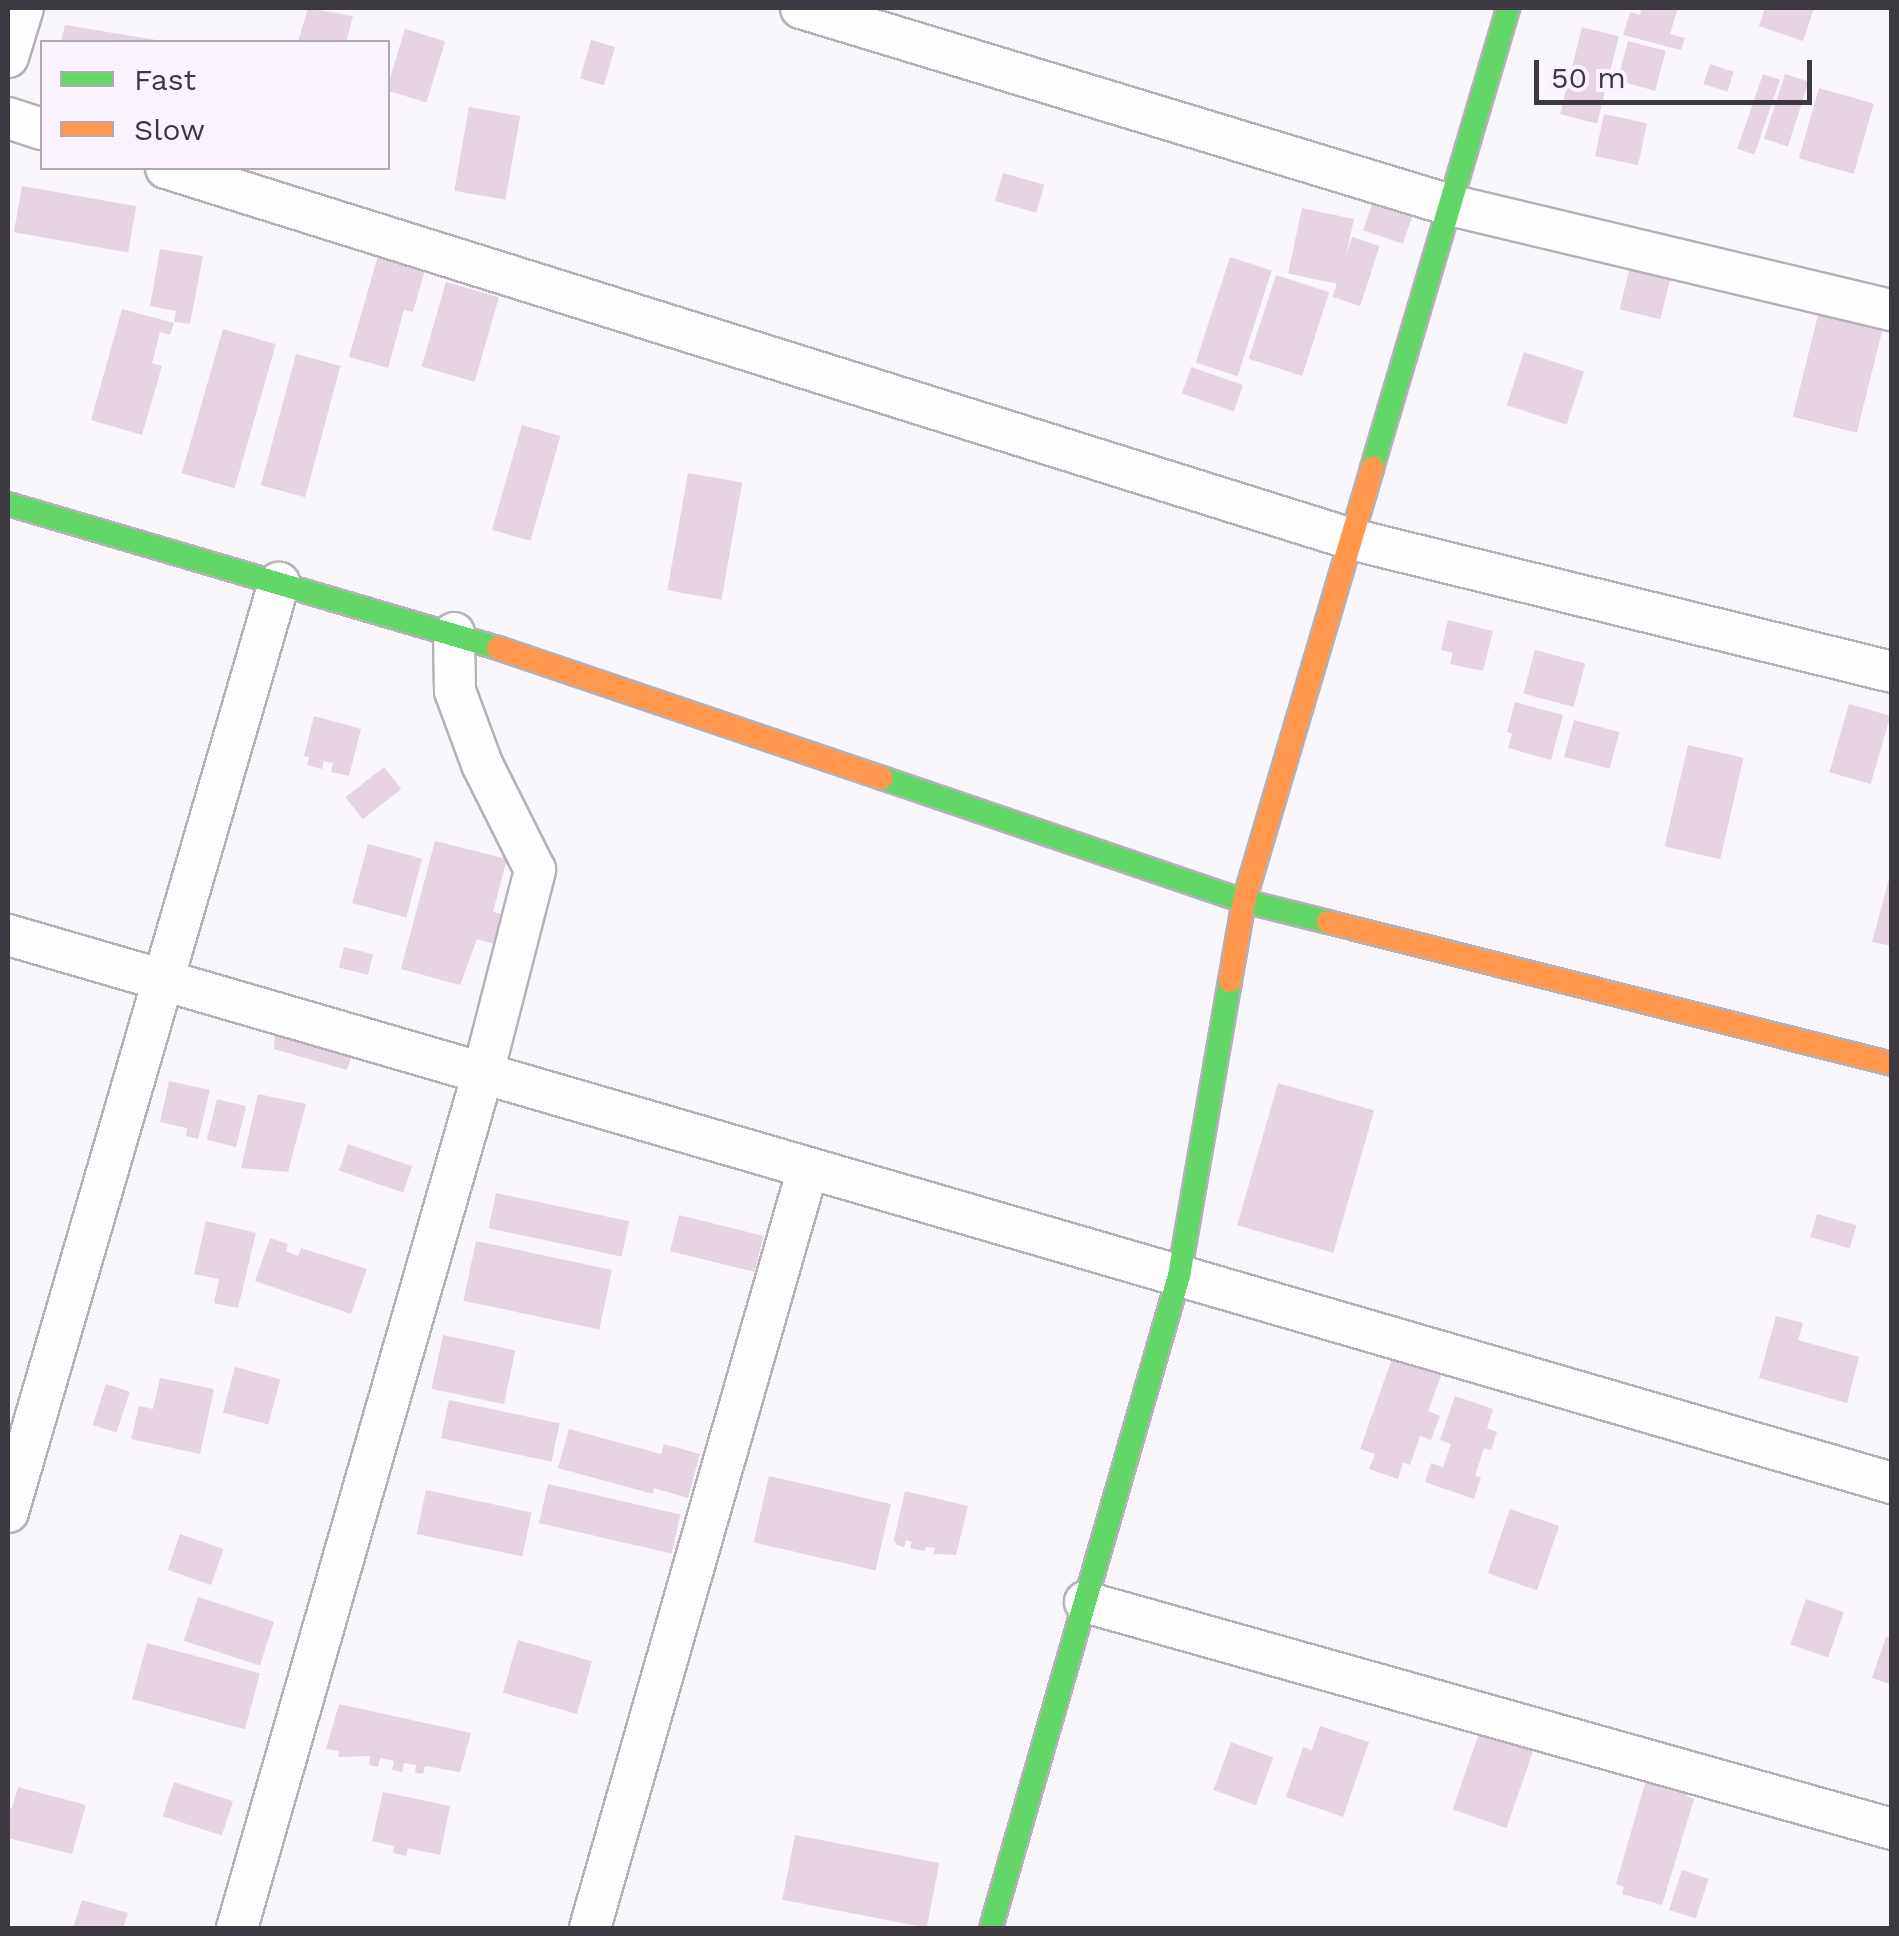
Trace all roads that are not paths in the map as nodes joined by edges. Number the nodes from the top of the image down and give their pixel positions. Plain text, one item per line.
1 (22, 8) edge
2 (801, 8) edge
3 (1508, 8) edge
4 (8, 56) edge
5 (8, 118) edge
6 (40, 128) edge
7 (172, 170) edge
8 (1450, 205) junction
9 (1892, 310) edge
10 (8, 504) edge
11 (1350, 539) junction
12 (279, 583) junction
13 (454, 633) junction
14 (1892, 672) edge
15 (1244, 901) junction
16 (8, 935) edge
17 (163, 980) junction
18 (1892, 1064) edge
19 (483, 1073) junction
20 (808, 1168) junction
21 (1179, 1276) junction
22 (1892, 1483) edge
23 (8, 1512) edge
24 (1085, 1602) junction
25 (1892, 1829) edge
26 (237, 1928) edge
27 (590, 1928) edge
28 (990, 1928) edge

1 - 4 street
2 - 8 street
3 - 8 street
5 - 6 street
7 - 11 street
8 - 9 street
8 - 11 street
10 - 12 street
11 - 14 street
11 - 15 street
12 - 13 street
12 - 17 street
13 - 15 street
13 - 19 street
15 - 18 street
15 - 21 street
16 - 17 street
17 - 19 street
17 - 23 street
19 - 20 street
19 - 26 street
20 - 21 street
20 - 27 street
21 - 22 street
21 - 24 street
24 - 25 street
24 - 28 street

